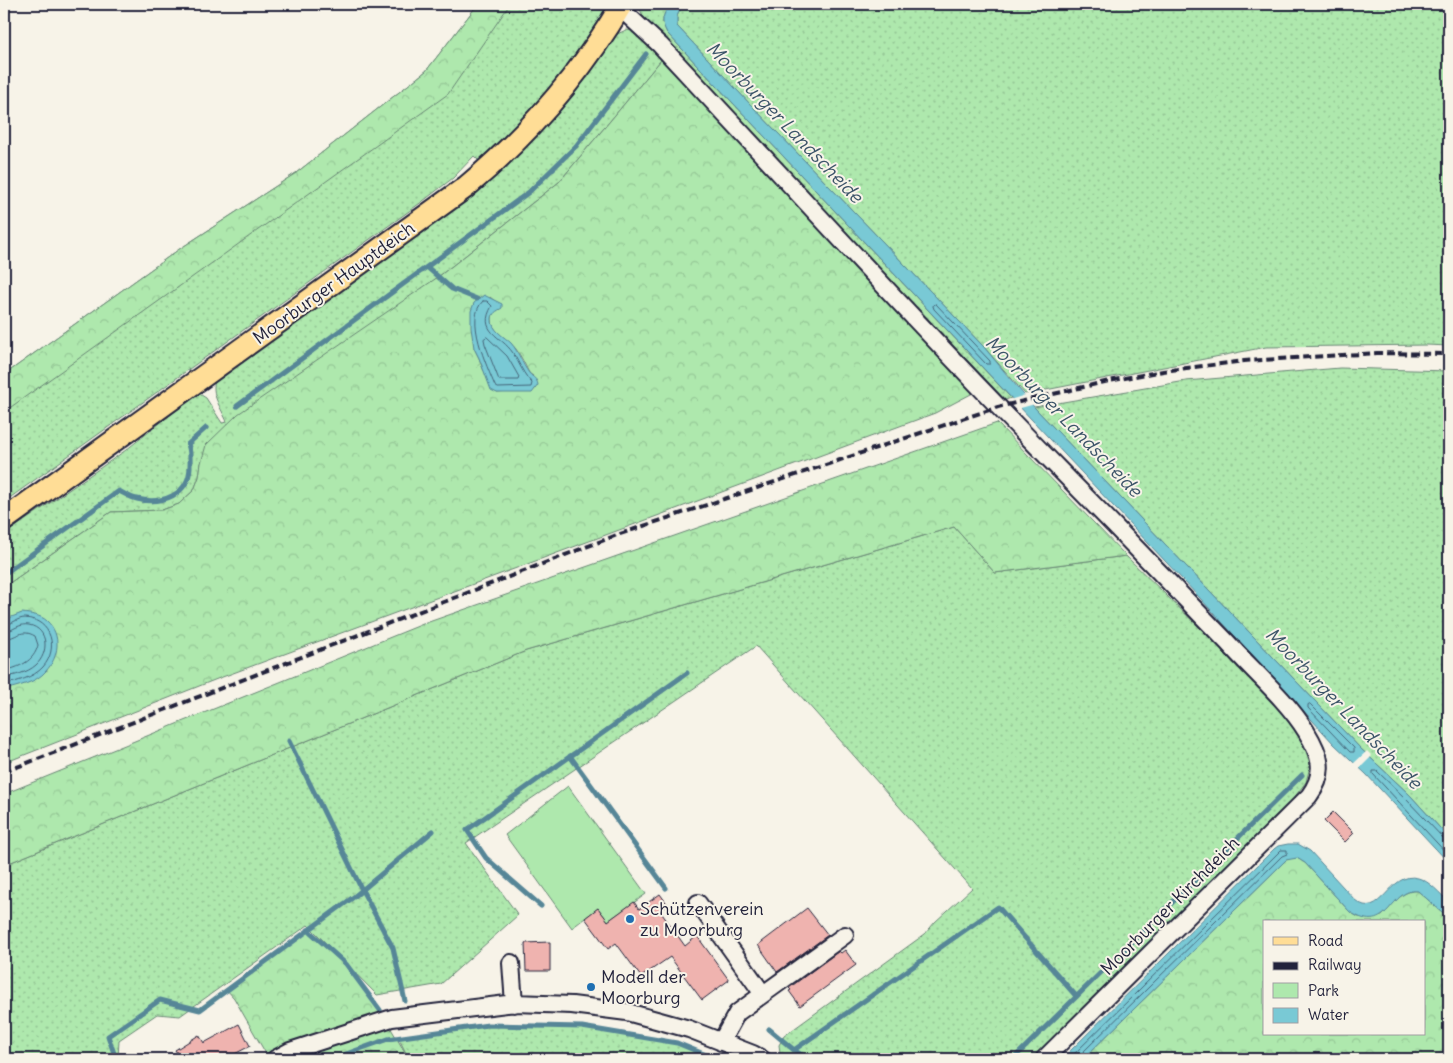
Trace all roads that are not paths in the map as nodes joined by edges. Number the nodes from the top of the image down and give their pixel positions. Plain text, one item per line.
1 (621, 6) edge
2 (4, 520) edge
3 (698, 904) dead end
4 (845, 935) dead end
5 (511, 963) dead end
6 (763, 994) junction
7 (514, 1004) junction
8 (721, 1042) junction
9 (275, 1059) edge
10 (762, 1059) edge
11 (1044, 1059) edge

1 - 2 main road, Moorburger Hauptdeich
1 - 11 street, Moorburger Kirchdeich
3 - 6 street
4 - 6 street
5 - 7 street
6 - 8 street
7 - 8 street
7 - 9 street
8 - 10 street

